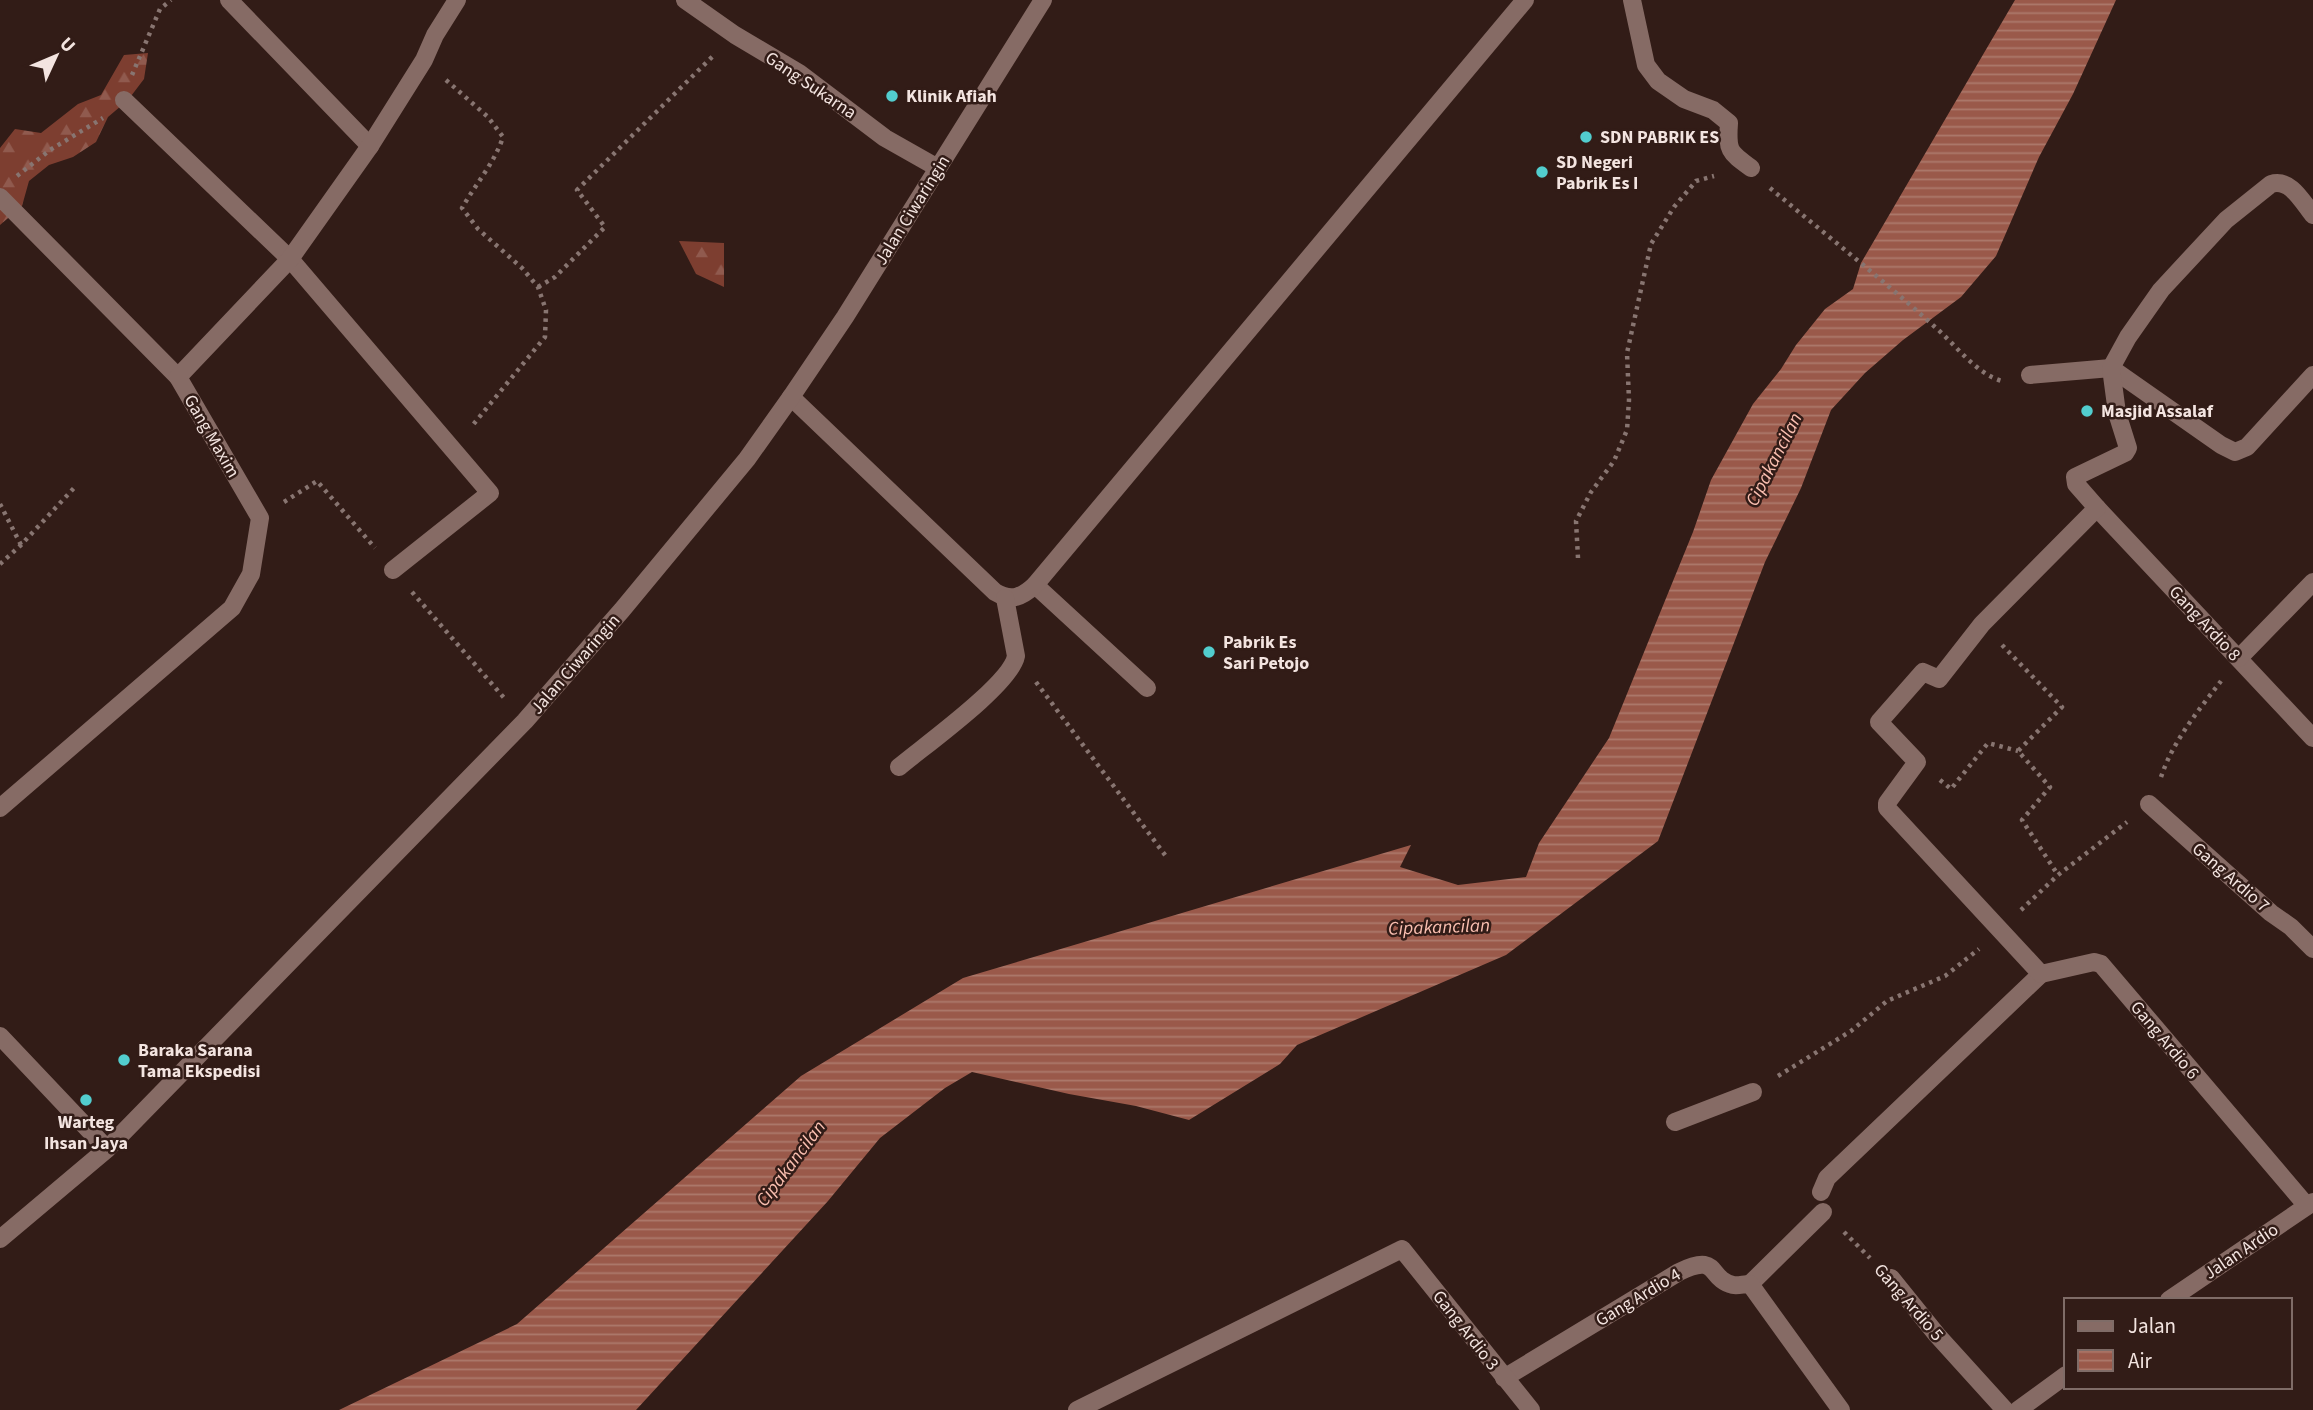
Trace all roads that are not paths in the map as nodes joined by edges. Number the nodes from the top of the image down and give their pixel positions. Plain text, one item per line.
1 (229, 0) edge
2 (457, 0) edge
3 (685, 0) edge
4 (1042, 0) edge
5 (1525, 0) edge
6 (1632, 0) edge
7 (124, 100) dead end
8 (370, 146) junction
9 (938, 168) junction
10 (1751, 168) road end
11 (0, 197) edge
12 (2313, 215) edge
13 (290, 259) junction
14 (2111, 368) junction
15 (2030, 375) road end
16 (2313, 375) edge
17 (178, 377) junction
18 (791, 397) junction
19 (2096, 508) junction
20 (393, 570) dead end
21 (2313, 582) edge
22 (1035, 585) junction
23 (1005, 598) junction
24 (2239, 659) junction
25 (1147, 688) dead end
26 (2313, 738) edge
27 (899, 767) dead end
28 (2149, 804) road end
29 (0, 808) edge
30 (2313, 949) edge
31 (2041, 974) junction
32 (0, 1036) edge
33 (1753, 1092) road end
34 (1675, 1122) dead end
35 (107, 1149) junction
36 (1821, 1192) dead end
37 (2310, 1204) edge
38 (1823, 1212) road end
39 (0, 1239) edge
40 (1891, 1278) road end
41 (1750, 1284) junction
42 (2172, 1298) edge
43 (2064, 1376) edge
44 (1504, 1378) junction
45 (1084, 1408) edge
46 (1531, 1410) edge
47 (1841, 1410) edge
48 (2005, 1410) edge
49 (2018, 1410) edge

1 - 8 street
2 - 8 street, Gang Maxim
3 - 9 street, Gang Sukarna
4 - 9 street, Jalan Ciwaringin
5 - 22 street
6 - 10 street
7 - 13 street
8 - 13 street, Gang Maxim
9 - 18 street, Jalan Ciwaringin
11 - 17 street
12 - 14 street
13 - 17 street, Gang Maxim
13 - 20 street
14 - 15 street
14 - 16 street
14 - 19 street, Gang Ardio 8
17 - 29 street, Gang Maxim
18 - 23 street
18 - 35 street, Jalan Ciwaringin
19 - 24 street, Gang Ardio 8
19 - 31 street
21 - 24 street
22 - 23 street
22 - 25 street
23 - 27 street
24 - 26 street, Gang Ardio 8
28 - 30 street, Gang Ardio 7
31 - 36 street
31 - 37 street, Gang Ardio 6
32 - 35 street
33 - 34 street
35 - 39 street, Jalan Ciwaringin
37 - 42 street, Jalan Ardio
38 - 41 street
40 - 48 street, Gang Ardio 5
41 - 44 street, Gang Ardio 4
41 - 47 street
43 - 49 street
44 - 45 street, Gang Ardio 3
44 - 46 street, Gang Ardio 3

